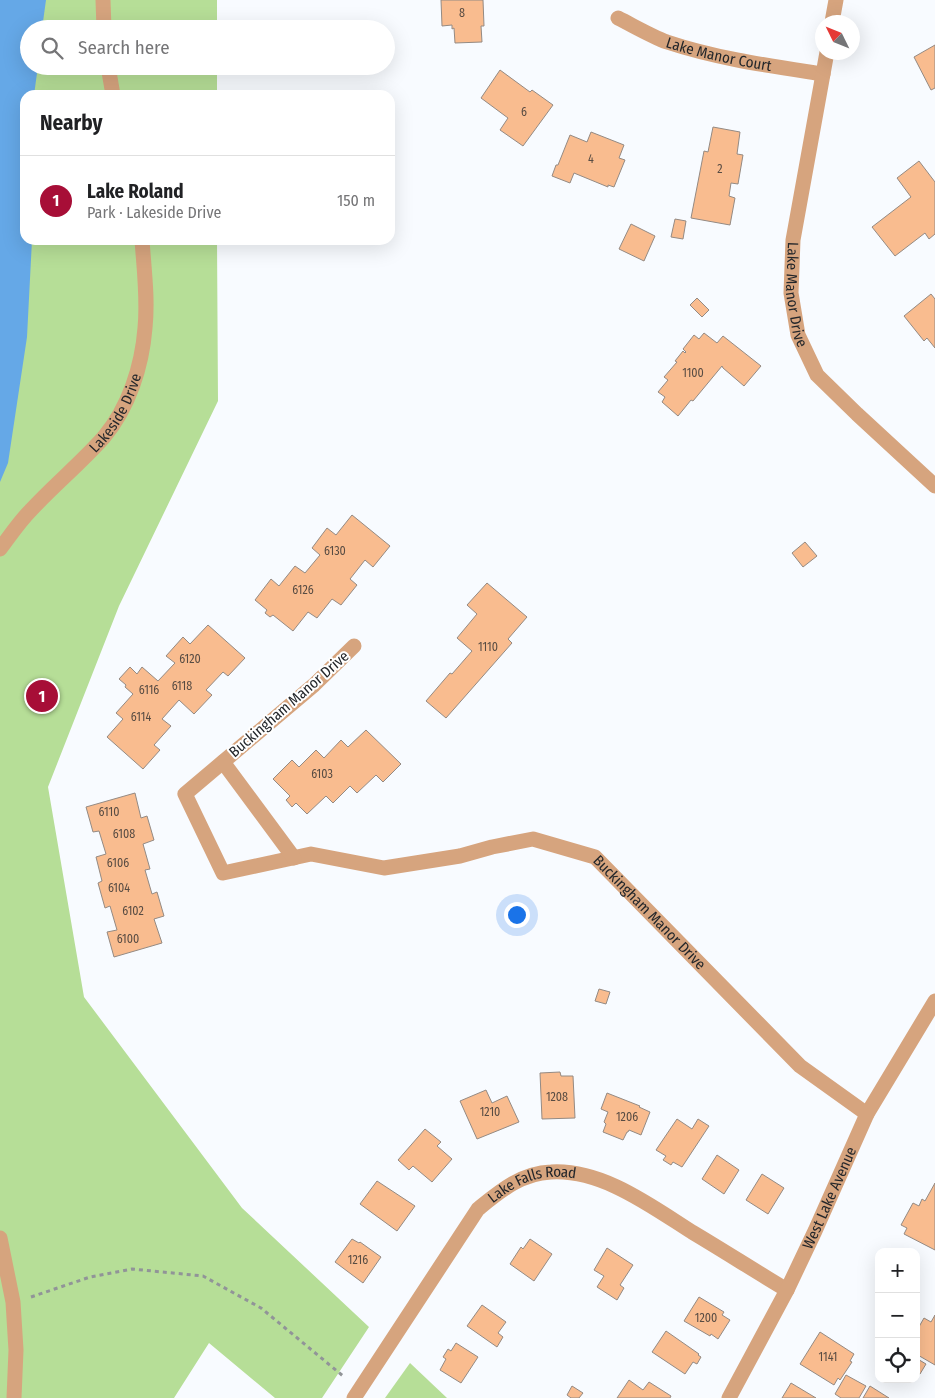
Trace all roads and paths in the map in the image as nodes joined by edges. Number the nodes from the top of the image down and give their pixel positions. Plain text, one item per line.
1 (103, 0) edge
2 (836, 0) edge
3 (833, 15) edge
4 (618, 18) dead end
5 (104, 20) edge
6 (826, 60) edge
7 (823, 74) junction
8 (110, 75) edge
9 (112, 90) edge
10 (142, 245) edge
11 (935, 486) edge
12 (0, 549) edge
13 (354, 646) dead end
14 (223, 762) junction
15 (294, 858) junction
16 (935, 1001) edge
17 (867, 1114) junction
18 (0, 1238) edge
19 (787, 1290) junction
20 (14, 1302) junction
21 (343, 1376) dead end
22 (14, 1398) edge
23 (354, 1398) edge
24 (729, 1398) edge

1 - 5 street
2 - 3 street
4 - 7 street, Lake Manor Court
6 - 7 street, Lake Manor Drive
7 - 11 street, Lake Manor Drive
8 - 9 street
10 - 12 street, Lakeside Drive
13 - 14 street, Buckingham Manor Drive
14 - 15 street, Buckingham Manor Drive
14 - 15 street, Buckingham Manor Drive
15 - 17 street, Buckingham Manor Drive
16 - 17 street, West Lake Avenue
17 - 19 street, West Lake Avenue
18 - 20 street
19 - 23 street, Lake Falls Road
19 - 24 street, West Lake Avenue
20 - 21 path
20 - 22 street

